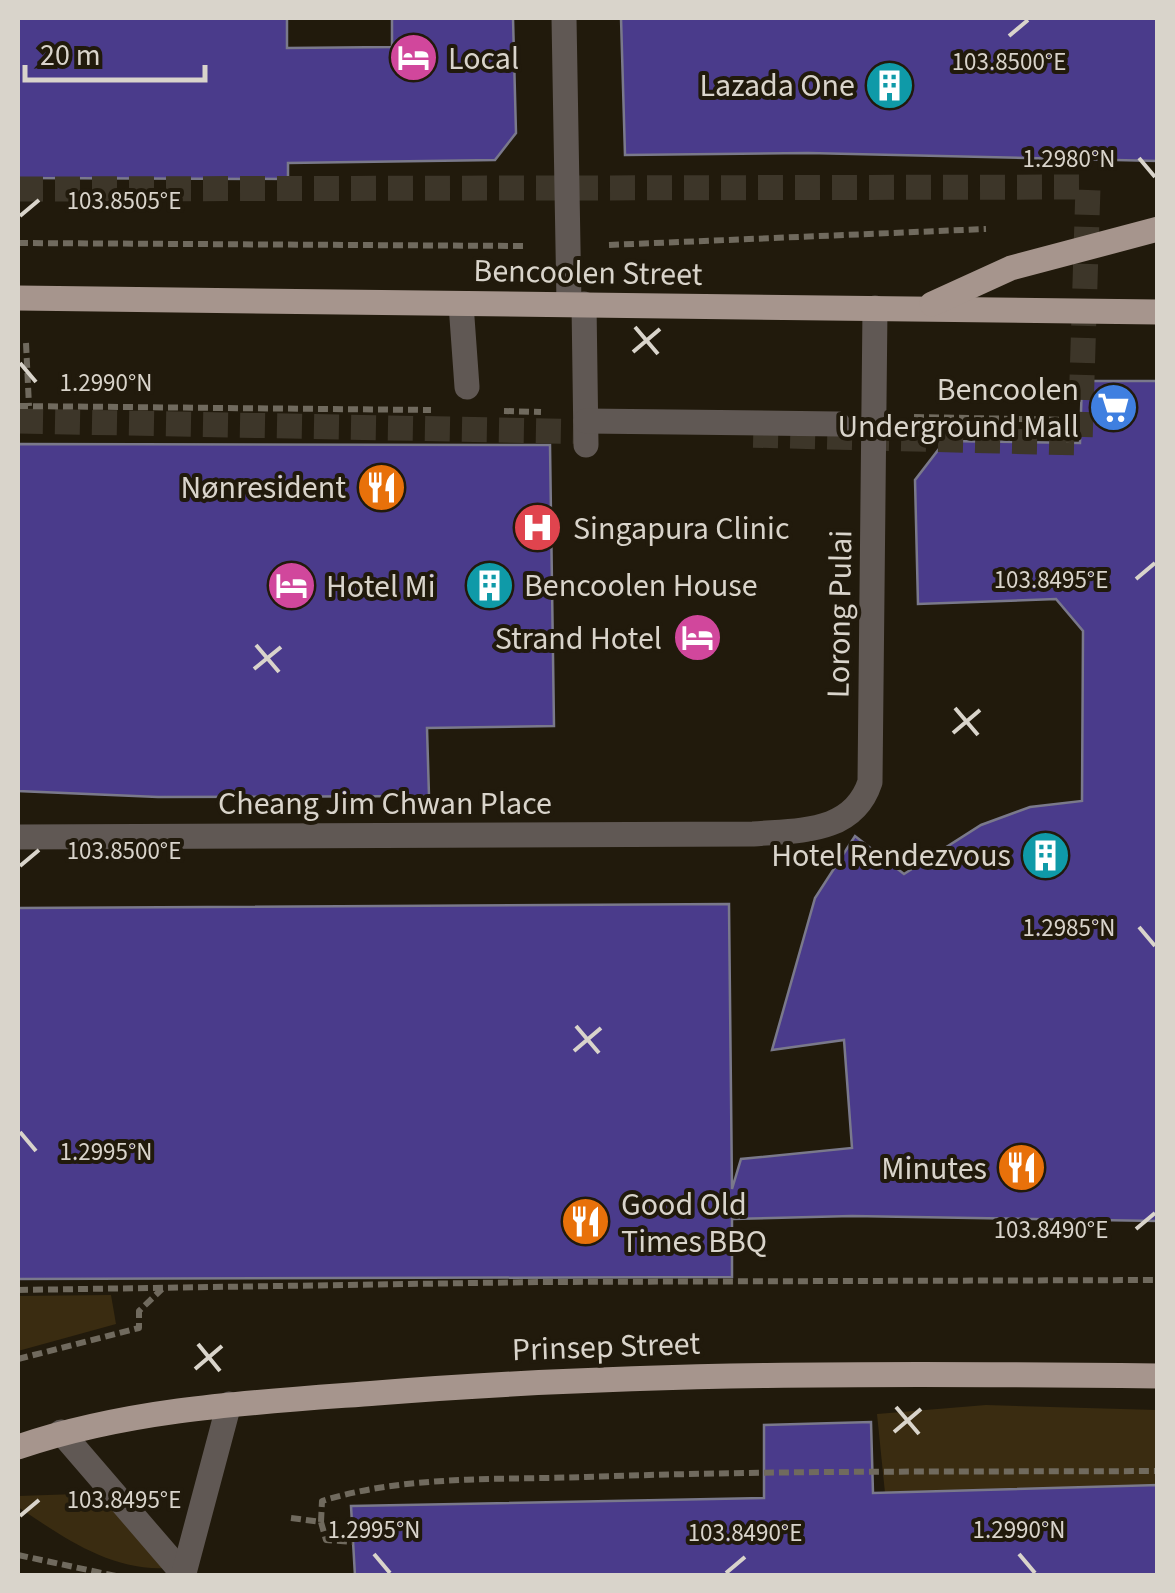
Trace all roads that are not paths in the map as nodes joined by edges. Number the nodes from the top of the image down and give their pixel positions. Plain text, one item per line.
1 (564, 18) edge
2 (1158, 229) edge
3 (18, 298) edge
4 (461, 304) junction
5 (576, 304) junction
6 (875, 308) junction
7 (923, 308) junction
8 (1158, 312) edge
9 (467, 387) dead end
10 (838, 424) dead end
11 (754, 834) joint
12 (18, 837) edge
13 (1158, 1376) edge
14 (229, 1404) junction
15 (61, 1432) junction
16 (18, 1446) edge
17 (184, 1574) edge

1 - 5 street
2 - 7 main road
3 - 4 main road, Bencoolen Street
4 - 5 main road, Bencoolen Street
4 - 9 street
5 - 6 main road, Bencoolen Street
5 - 10 street
6 - 7 main road, Bencoolen Street
6 - 11 street, Lorong Pulai
7 - 8 main road, Bencoolen Street
11 - 12 street, Cheang Jim Chwan Place
13 - 14 main road, Prinsep Street
14 - 15 main road, Prinsep Street
14 - 17 street
15 - 16 main road, Prinsep Street
15 - 17 street

